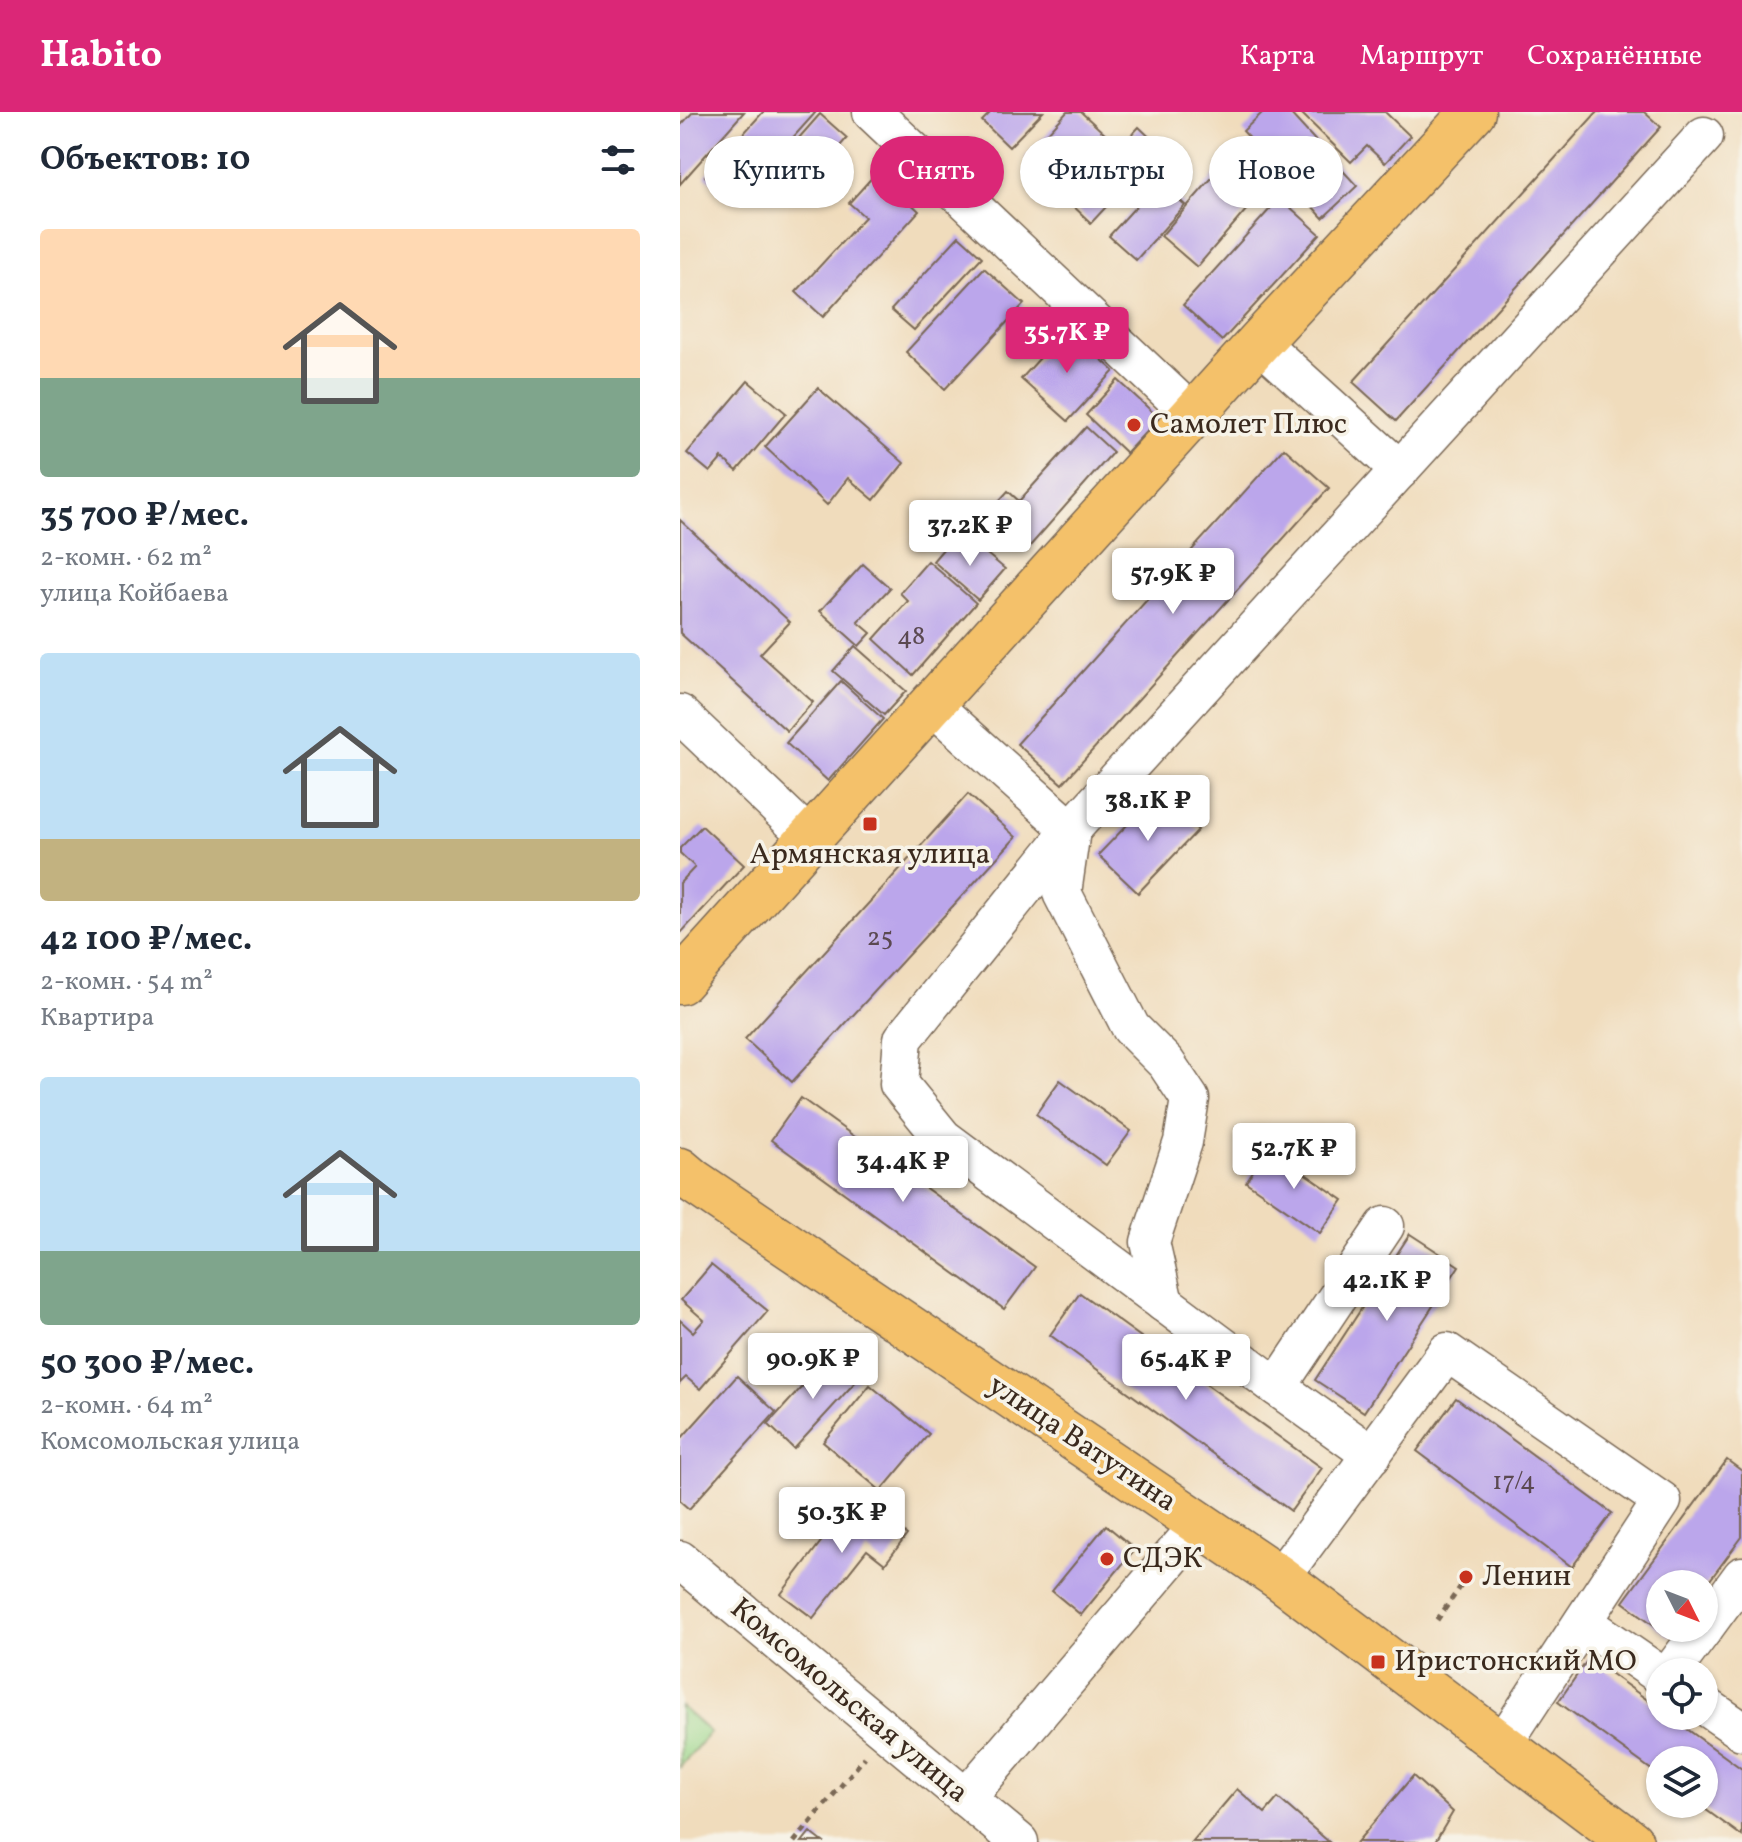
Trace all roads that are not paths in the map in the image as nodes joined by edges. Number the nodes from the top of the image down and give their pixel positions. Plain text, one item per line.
1 (872, 112) edge
2 (1473, 112) edge
3 (1704, 136) dead end
4 (1259, 342) junction
5 (1193, 415) junction
6 (1400, 470) junction
7 (931, 704) junction
8 (680, 714) edge
9 (1071, 830) junction
10 (811, 839) junction
11 (685, 976) edge
12 (684, 1182) edge
13 (1385, 1226) dead end
14 (1164, 1303) junction
15 (1277, 1387) junction
16 (1372, 1455) junction
17 (1200, 1524) junction
18 (680, 1560) edge
19 (1742, 1576) edge
20 (1280, 1578) junction
21 (1718, 1609) edge
22 (1583, 1622) junction
23 (1646, 1665) edge
24 (1718, 1715) edge
25 (1742, 1731) edge
26 (1502, 1745) junction
27 (966, 1798) junction
28 (1019, 1842) edge
29 (1631, 1842) edge

1 - 5 street
2 - 4 main road
3 - 6 street
4 - 5 main road
4 - 6 street
5 - 7 main road
6 - 9 street
7 - 9 street
7 - 10 main road
8 - 10 street
9 - 14 street
9 - 14 street
10 - 11 main road
12 - 17 main road, улица Ватутина
13 - 15 street
14 - 15 street
15 - 16 street
16 - 20 street
16 - 22 street
17 - 20 main road, улица Ватутина
17 - 27 street
18 - 27 street, Комсомольская улица
19 - 21 street
20 - 26 main road, улица Ватутина
22 - 23 street
22 - 26 street
24 - 25 street
26 - 29 main road, улица Ватутина
27 - 28 street, Комсомольская улица

